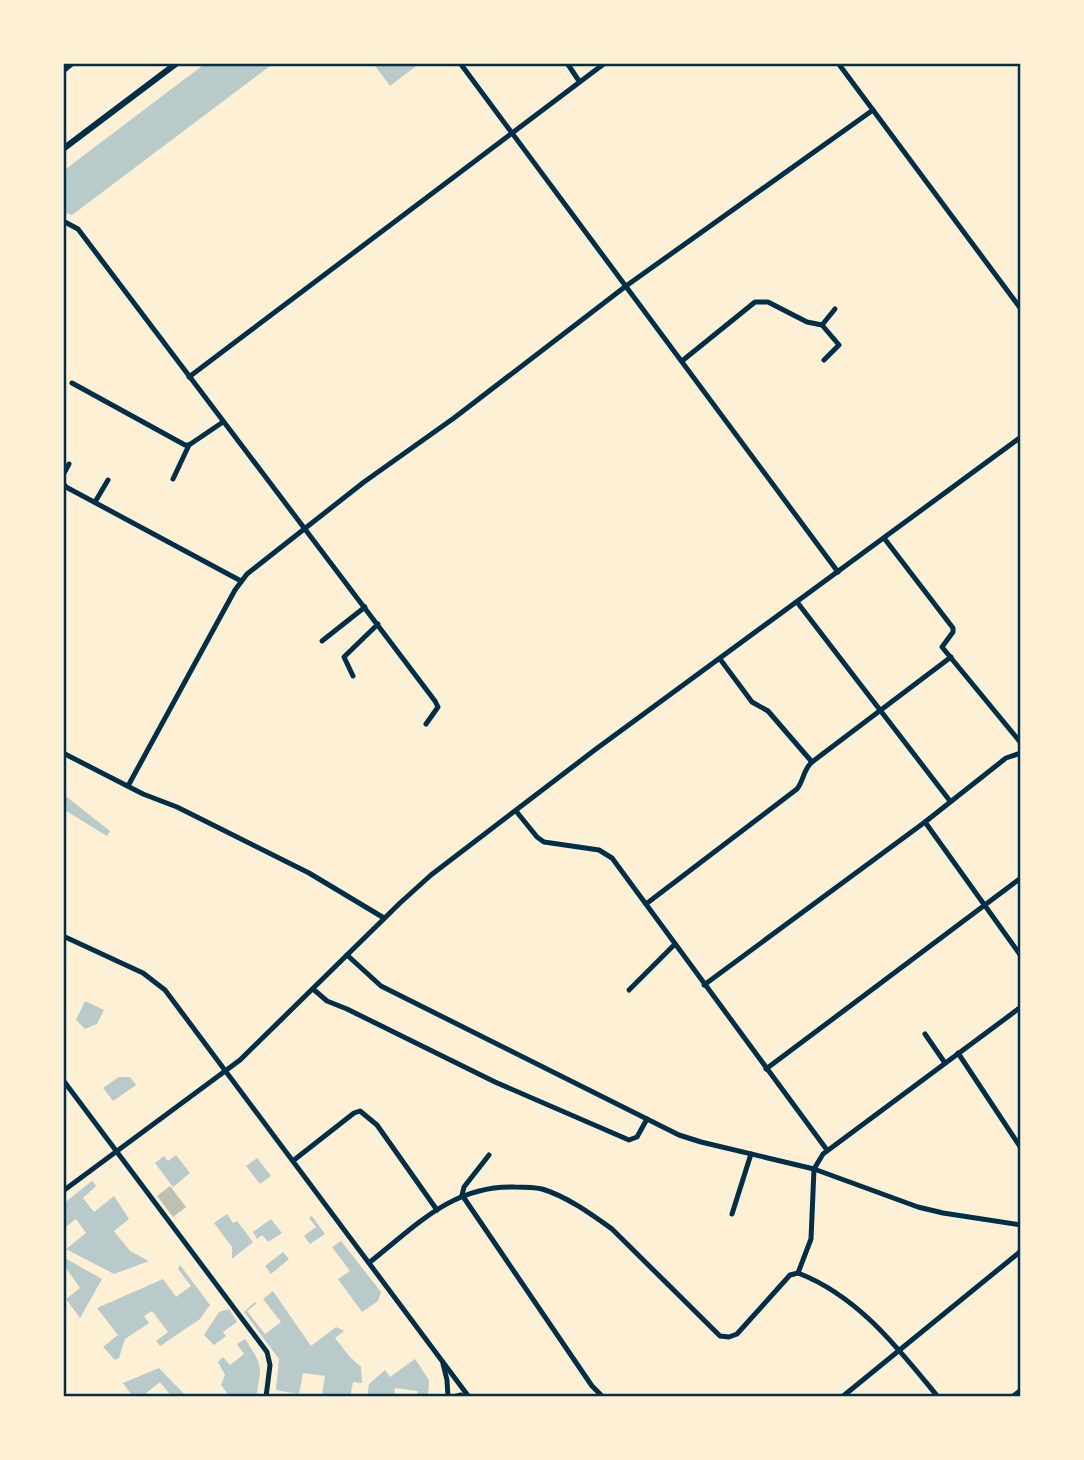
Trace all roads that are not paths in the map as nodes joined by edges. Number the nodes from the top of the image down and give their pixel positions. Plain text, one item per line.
1 (73, 63) edge
2 (177, 63) edge
3 (460, 63) edge
4 (567, 63) edge
5 (605, 63) edge
6 (838, 63) edge
7 (63, 71) edge
8 (579, 81) junction
9 (873, 110) junction
10 (513, 132) junction
11 (63, 149) edge
12 (63, 221) edge
13 (626, 286) junction
14 (835, 309) dead end
15 (1021, 309) edge
16 (822, 325) junction
17 (824, 360) dead end
18 (682, 361) junction
19 (189, 377) junction
20 (72, 383) dead end
21 (223, 422) junction
22 (1021, 437) edge
23 (189, 445) junction
24 (69, 464) dead end
25 (63, 475) edge
26 (173, 479) dead end
27 (108, 480) dead end
28 (63, 483) edge
29 (95, 502) junction
30 (305, 528) junction
31 (884, 538) junction
32 (838, 572) junction
33 (241, 580) junction
34 (797, 602) junction
35 (365, 607) junction
36 (378, 624) junction
37 (323, 641) dead end
38 (951, 657) junction
39 (720, 659) junction
40 (353, 676) dead end
41 (881, 712) junction
42 (426, 724) dead end
43 (1021, 743) edge
44 (63, 753) edge
45 (1021, 754) edge
46 (813, 762) junction
47 (128, 786) junction
48 (950, 801) junction
49 (516, 811) junction
50 (925, 822) junction
51 (1021, 878) edge
52 (646, 904) junction
53 (984, 906) junction
54 (384, 918) junction
55 (63, 936) edge
56 (675, 944) junction
57 (347, 955) junction
58 (1021, 956) edge
59 (704, 985) junction
60 (313, 989) junction
61 (629, 990) dead end
62 (1021, 1007) edge
63 (925, 1034) dead end
64 (958, 1053) junction
65 (945, 1063) junction
66 (766, 1069) junction
67 (225, 1071) junction
68 (63, 1080) edge
69 (648, 1119) junction
70 (1021, 1148) edge
71 (827, 1150) junction
72 (117, 1152) junction
73 (751, 1154) junction
74 (489, 1155) dead end
75 (294, 1160) junction
76 (814, 1168) junction
77 (63, 1191) edge
78 (461, 1195) junction
79 (437, 1210) junction
80 (732, 1214) dead end
81 (1021, 1225) edge
82 (1021, 1251) edge
83 (370, 1262) junction
84 (798, 1273) junction
85 (900, 1351) junction
86 (440, 1357) junction
87 (1021, 1390) edge
88 (266, 1397) edge
89 (450, 1397) edge
90 (467, 1397) edge
91 (603, 1397) edge
92 (842, 1397) edge
93 (938, 1397) edge
94 (1012, 1397) edge

1 - 7 street
2 - 11 street
3 - 10 street
4 - 8 street
5 - 8 street
6 - 9 street
8 - 10 street
9 - 13 street
9 - 15 street
10 - 13 street
10 - 19 street
12 - 19 street
13 - 18 street
13 - 30 street
14 - 16 street
16 - 17 street
16 - 18 street
18 - 32 street
19 - 21 street
20 - 23 street
21 - 23 street
21 - 30 street
22 - 31 street
23 - 26 street
24 - 25 street
27 - 29 street
28 - 29 street
29 - 33 street
30 - 33 street
30 - 35 street
31 - 32 street
31 - 38 street
32 - 34 street
33 - 47 street
34 - 39 street
34 - 41 street
35 - 36 street
35 - 37 street
36 - 40 street
36 - 42 street
38 - 41 street
38 - 43 street
39 - 46 street
39 - 49 street
41 - 46 street
41 - 48 street
44 - 47 street
45 - 48 street
46 - 52 street
47 - 54 street
48 - 50 street
49 - 52 street
49 - 54 street
50 - 53 street
50 - 59 street
51 - 53 street
52 - 56 street
53 - 58 street
53 - 66 street
54 - 57 street
55 - 67 street
56 - 59 street
56 - 61 street
57 - 60 street
57 - 69 street
59 - 66 street
60 - 67 street
60 - 69 street
62 - 64 street
63 - 65 street
64 - 65 street
64 - 70 street
65 - 71 street
66 - 71 street
67 - 72 street
67 - 75 street
68 - 72 street
69 - 73 street
71 - 76 street
72 - 77 street
72 - 88 street
73 - 76 street
73 - 80 street
74 - 78 street
75 - 79 street
75 - 83 street
76 - 81 street
76 - 84 street
78 - 79 street
78 - 84 street
78 - 91 street
79 - 83 street
82 - 85 street
83 - 86 street
84 - 85 street
85 - 92 street
85 - 93 street
86 - 89 street
86 - 90 street
87 - 94 street
89 - 90 street

